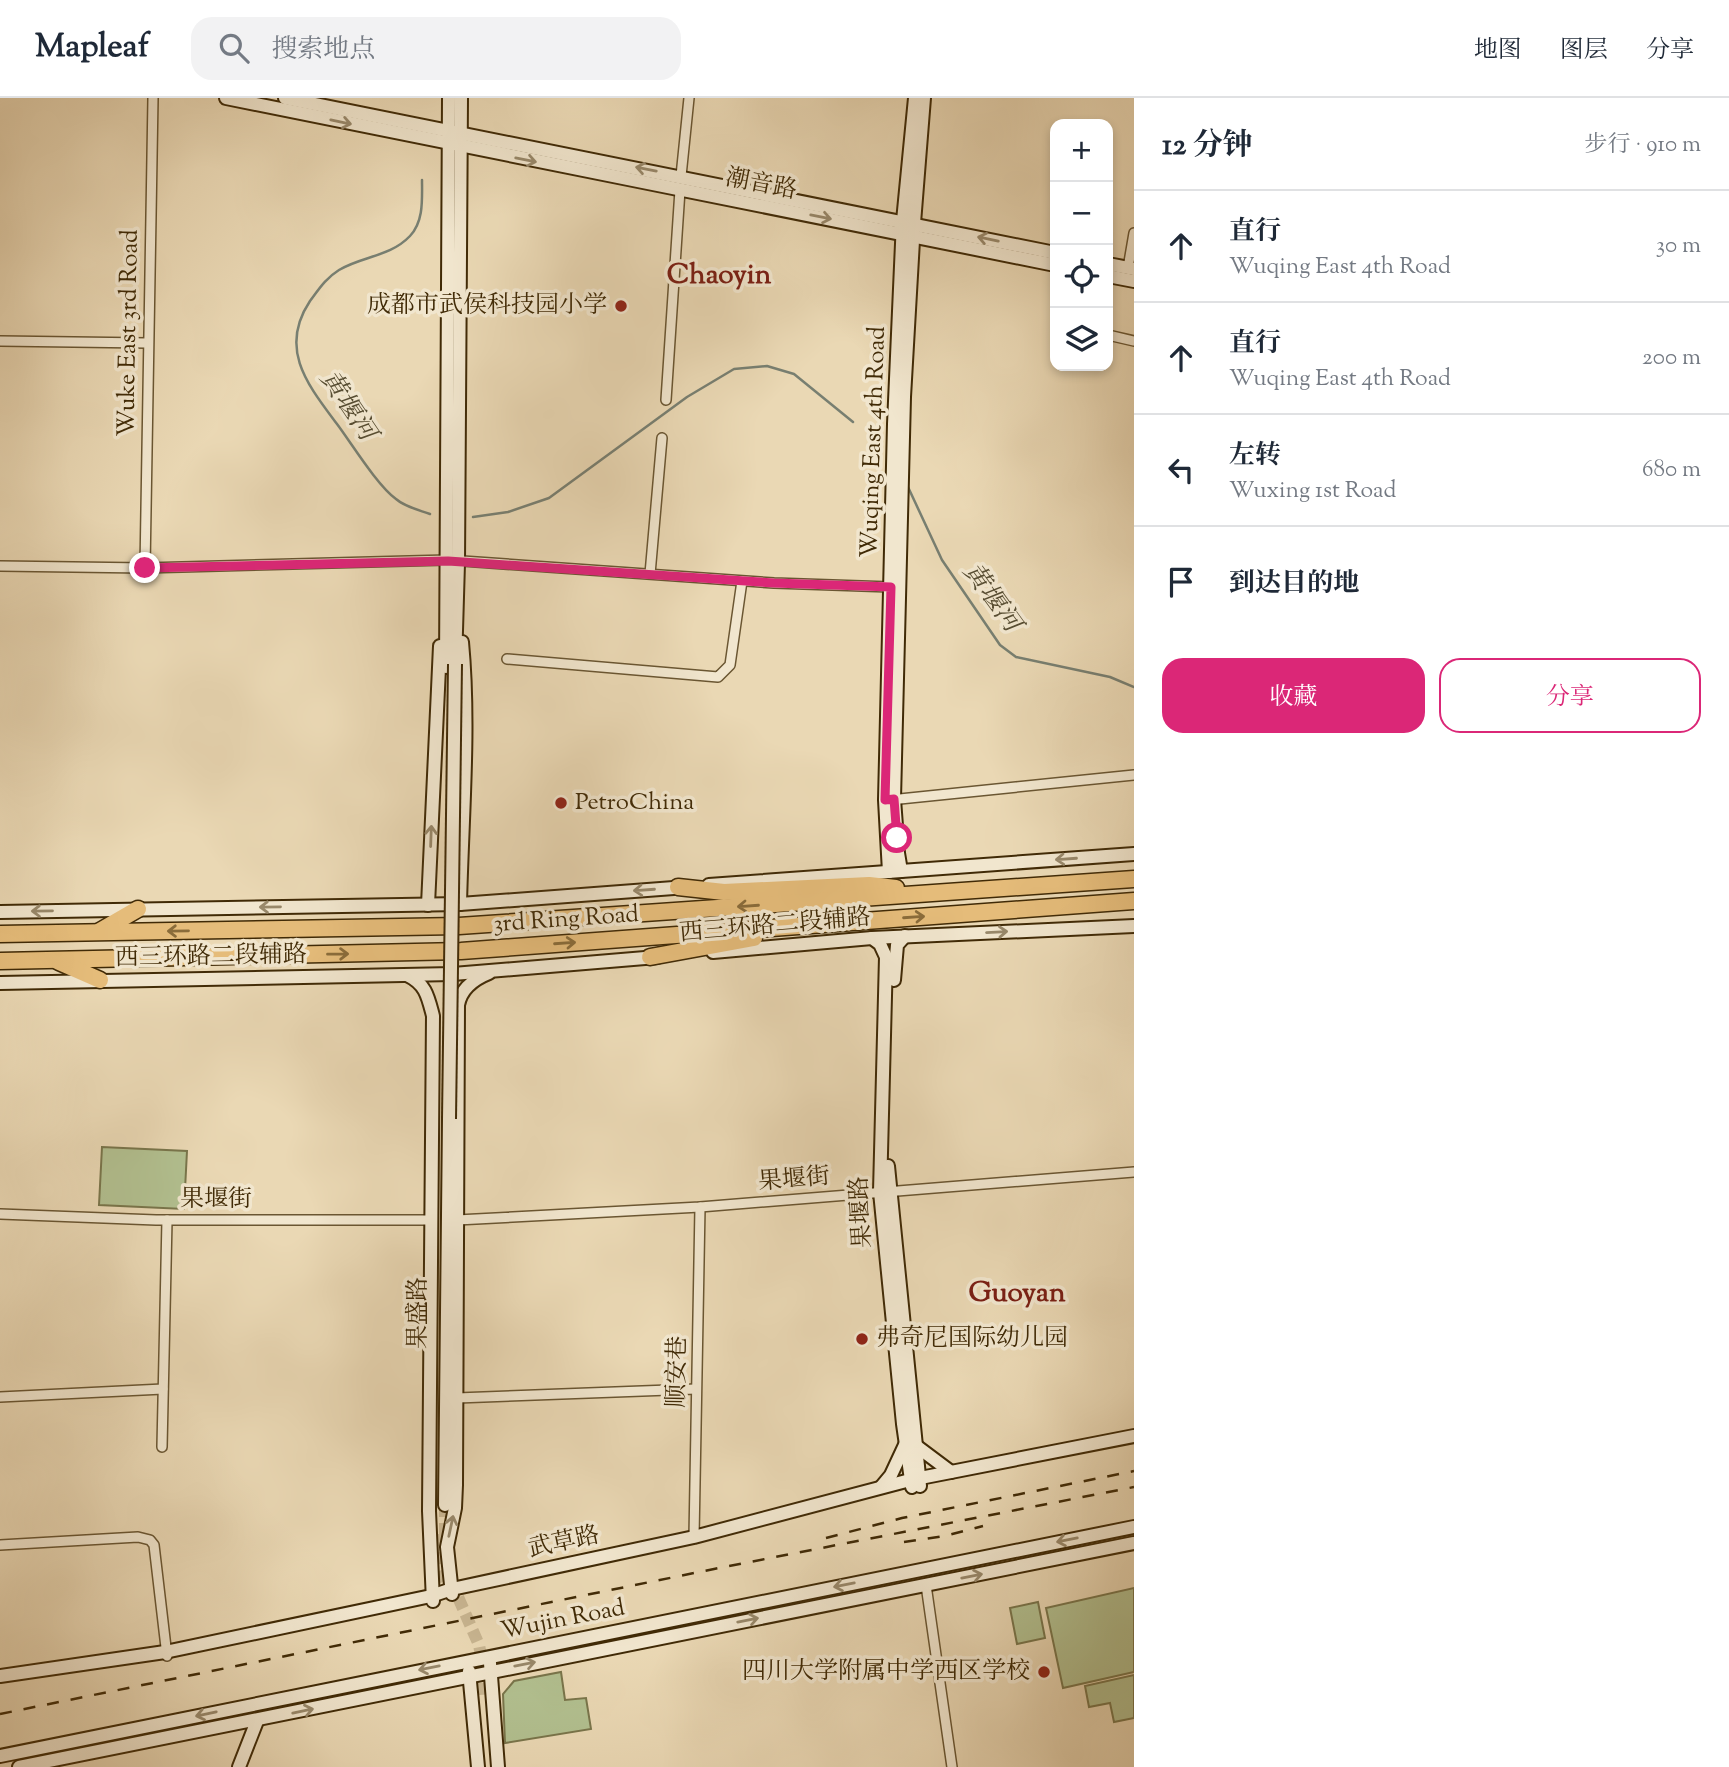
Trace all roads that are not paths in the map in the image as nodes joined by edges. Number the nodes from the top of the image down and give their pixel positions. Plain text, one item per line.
1 (153, 98) edge
2 (226, 98) edge
3 (285, 98) edge
4 (449, 98) edge
5 (461, 98) edge
6 (689, 98) edge
7 (915, 98) edge
8 (924, 98) edge
9 (455, 132) junction
10 (454, 146) junction
11 (681, 176) junction
12 (680, 190) junction
13 (908, 228) junction
14 (1134, 233) edge
15 (1050, 252) edge
16 (1050, 264) edge
17 (1113, 265) edge
18 (1131, 269) edge
19 (1113, 277) edge
20 (1134, 281) edge
21 (1113, 336) edge
22 (0, 341) edge
23 (1134, 341) edge
24 (147, 343) junction
25 (666, 400) dead end
26 (662, 438) dead end
27 (453, 562) junction
28 (0, 566) edge
29 (145, 568) junction
30 (650, 574) junction
31 (742, 581) junction
32 (891, 587) junction
33 (452, 601) junction
34 (507, 659) dead end
35 (1134, 775) edge
36 (889, 800) junction
37 (1134, 854) edge
38 (895, 871) junction
39 (1134, 879) edge
40 (678, 887) junction
41 (933, 893) junction
42 (1134, 901) edge
43 (460, 904) junction
44 (428, 905) junction
45 (138, 909) junction
46 (0, 912) edge
47 (831, 923) junction
48 (1134, 926) edge
49 (98, 932) junction
50 (0, 934) edge
51 (905, 936) junction
52 (872, 938) junction
53 (650, 957) junction
54 (54, 960) junction
55 (0, 961) edge
56 (495, 971) junction
57 (407, 975) junction
58 (100, 980) junction
59 (0, 983) edge
60 (1134, 1172) edge
61 (884, 1191) junction
62 (700, 1207) junction
63 (0, 1214) edge
64 (167, 1220) junction
65 (431, 1220) junction
66 (457, 1220) junction
67 (431, 1253) junction
68 (457, 1256) junction
69 (444, 1305) junction
70 (431, 1336) junction
71 (457, 1339) junction
72 (163, 1389) junction
73 (696, 1389) junction
74 (0, 1397) edge
75 (457, 1398) junction
76 (1134, 1436) edge
77 (1134, 1444) edge
78 (910, 1445) junction
79 (162, 1447) dead end
80 (951, 1472) junction
81 (915, 1483) junction
82 (881, 1487) junction
83 (441, 1505) tunnel mouth
84 (1134, 1527) edge
85 (694, 1536) junction
86 (1134, 1543) edge
87 (0, 1545) edge
88 (926, 1585) junction
89 (452, 1591) junction
90 (432, 1598) junction
91 (166, 1654) junction
92 (489, 1656) junction
93 (469, 1660) junction
94 (491, 1671) junction
95 (0, 1676) edge
96 (469, 1676) junction
97 (0, 1684) edge
98 (257, 1721) junction
99 (0, 1756) edge
100 (19, 1767) edge
101 (239, 1767) edge
102 (478, 1767) edge
103 (486, 1767) edge
104 (491, 1767) edge
105 (498, 1767) edge
106 (952, 1767) edge

1 - 24 street, Wuke East 3rd Road
2 -> 10 street, 潮音路
3 - 9 street, 潮音路
4 - 9 street
5 - 9 street
6 - 11 street
7 - 13 street, Wuqing East 4th Road
8 - 13 street, Wuqing East 4th Road
9 - 10 street
11 -> 9 street, 潮音路
10 -> 12 street, 潮音路
10 - 27 street
11 - 13 street, 潮音路
12 -> 13 street, 潮音路
12 - 25 street
15 -> 13 street, 潮音路
13 - 16 street, 潮音路
13 - 32 street, Wuqing East 4th Road
13 - 36 street, Wuqing East 4th Road
14 - 18 street
17 - 18 street
19 - 20 street
21 - 23 street
22 - 24 street
24 - 29 street, Wuke East 3rd Road
26 - 30 street
27 - 29 street
27 - 30 street
27 - 33 street
28 - 29 street
30 - 31 street
31 - 32 street
31 - 34 street
32 - 36 street, Wuqing East 4th Road
33 - 43 street
44 -> 33 street
33 - 69 street, 果盛路
35 - 36 street
36 - 38 street, Wuqing East 4th Road
37 -> 38 street, 西三环路二段辅路
38 - 40 street, 西三环路二段辅路
39 - 41 highway, 3rd Ring Road
40 - 41 highway
40 -> 43 street, 西三环路二段辅路
41 -> 49 highway, 3rd Ring Road
47 -> 42 highway, 3rd Ring Road
43 - 44 street, 西三环路二段辅路
44 -> 45 street, 西三环路二段辅路
45 -> 46 street, 西三环路二段辅路
45 - 49 highway
47 - 53 highway
54 -> 47 highway, 3rd Ring Road
51 -> 48 street, 西三环路二段辅路
49 - 50 highway, 3rd Ring Road
51 - 52 street, 西三环路二段辅路
51 - 61 street, 果堰路
52 - 53 street, 西三环路二段辅路
52 - 61 street, 果堰路
53 - 56 street, 西三环路二段辅路
54 - 55 highway, 3rd Ring Road
54 - 58 highway
56 - 57 street, 西三环路二段辅路
56 - 66 street
57 - 58 street, 西三环路二段辅路
57 - 65 street
58 - 59 street, 西三环路二段辅路
60 - 61 street, 果堰街
61 - 62 street, 果堰街
61 - 78 street, 果堰路
62 - 66 street, 果堰街
62 - 73 street, 顺安巷
63 - 64 street, 果堰街
64 - 65 street, 果堰街
64 - 72 street
65 - 67 street
66 - 68 street
67 - 69 street
67 - 70 street
68 - 69 street
68 - 71 street
69 - 70 street
69 - 71 street
69 - 83 street, 果盛路
70 - 90 street
71 - 75 street
72 - 74 street
72 - 79 street
73 - 75 street
73 - 85 street, 顺安巷
89 -> 75 street
76 - 80 street, 武草路
77 - 81 street, 武草路
78 - 80 street
78 - 81 street, 果堰路
78 - 82 street
80 - 81 street, 武草路
81 - 82 street, 武草路
81 - 89 street, 武草路
82 - 85 street, 武草路
84 -> 92 street, Wujin Road
85 - 89 street, 武草路
88 -> 86 street, Wujin Road
87 - 91 street
94 -> 88 street, Wujin Road
88 - 106 street
89 - 90 street, 武草路
90 - 91 street, 武草路
91 - 95 street, 武草路
91 - 97 street, 武草路
92 - 93 street, Wujin Road
92 - 94 street
93 - 96 street
93 -> 99 street, Wujin Road
94 - 96 street, Wujin Road
94 - 105 street
98 -> 96 street, Wujin Road
96 - 102 street
98 - 100 street, Wujin Road
98 - 101 street
103 - 104 street

